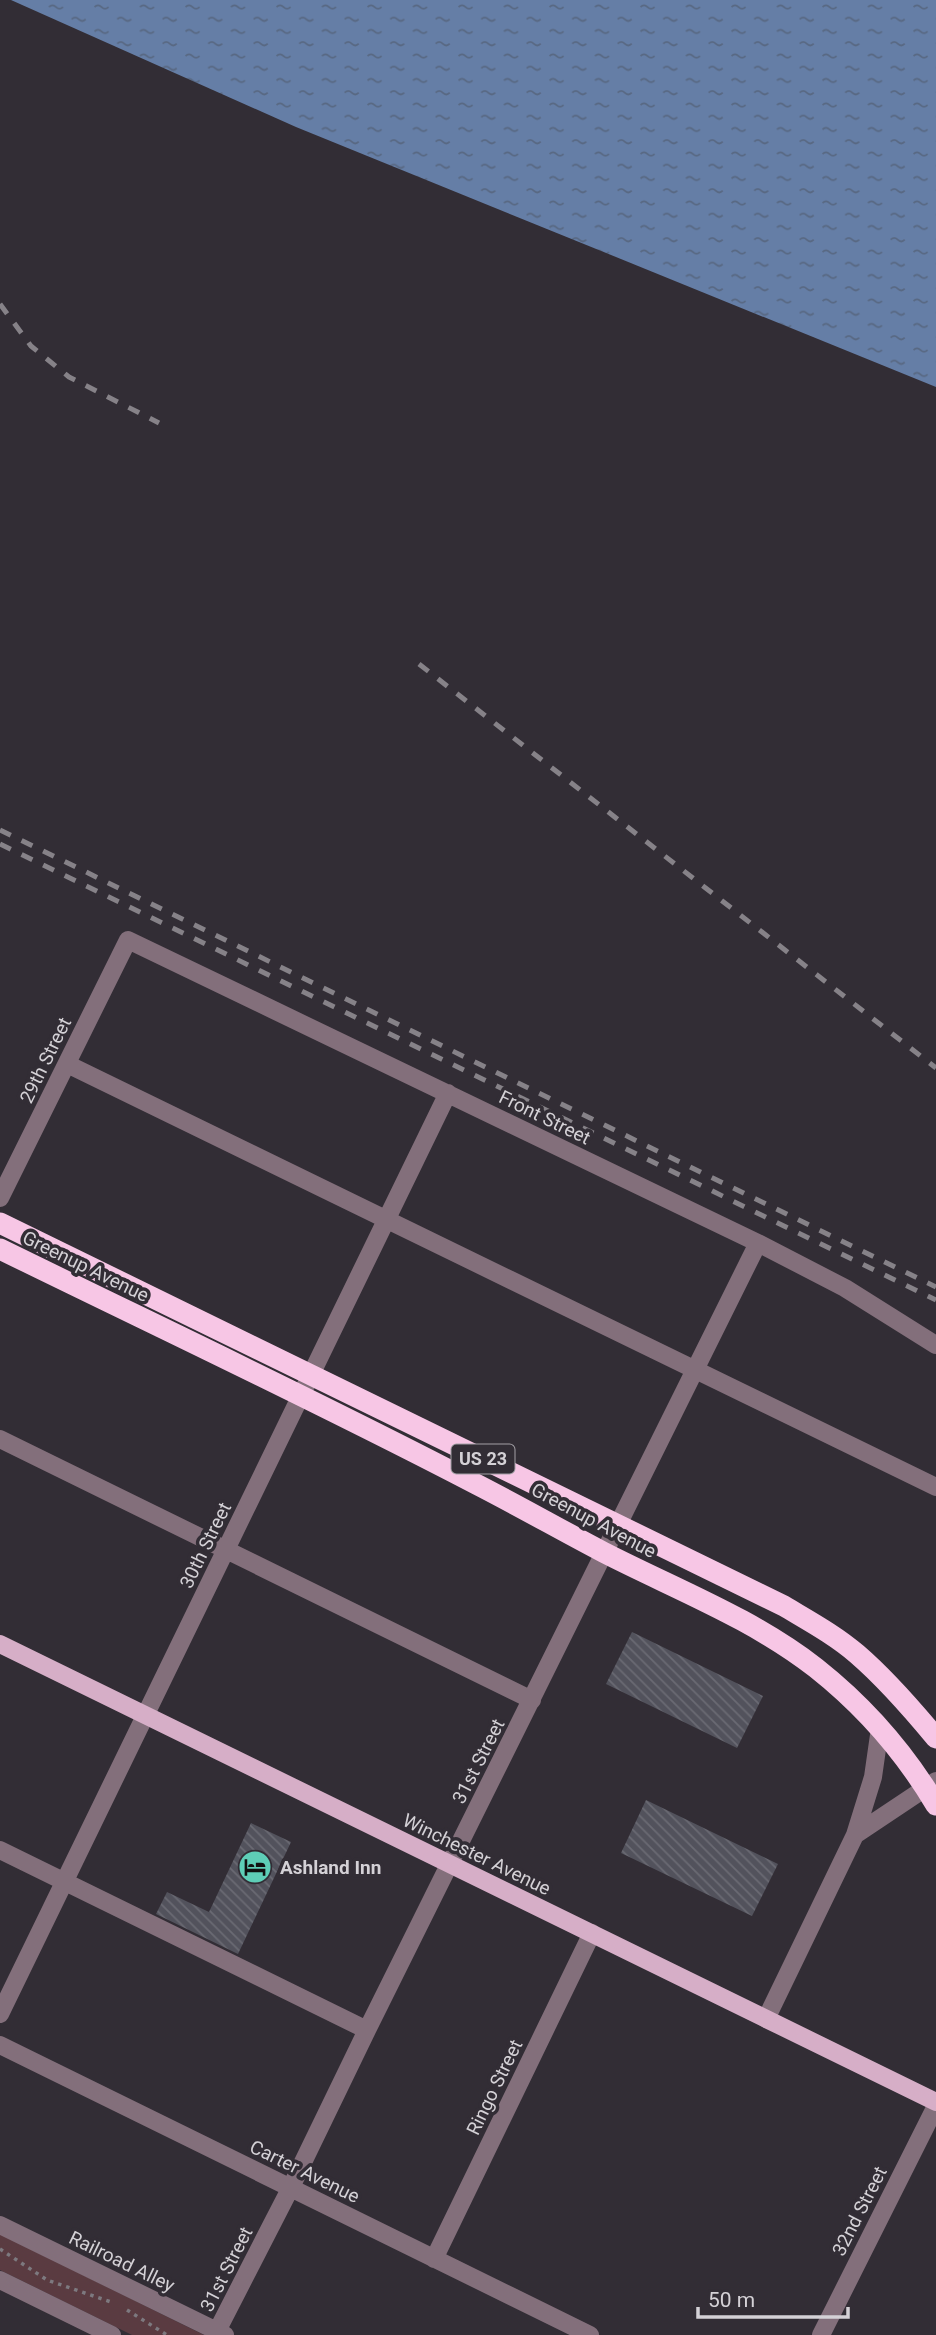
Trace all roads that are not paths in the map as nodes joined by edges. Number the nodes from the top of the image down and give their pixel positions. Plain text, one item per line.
1 (128, 940) joint
2 (67, 1064) junction
3 (448, 1093) junction
4 (0, 1198) edge
5 (386, 1220) junction
6 (0, 1223) edge
7 (758, 1243) junction
8 (0, 1248) edge
9 (936, 1345) edge
10 (694, 1369) junction
11 (311, 1374) junction
12 (300, 1396) junction
13 (0, 1439) edge
14 (936, 1487) edge
15 (618, 1525) junction
16 (226, 1551) junction
17 (604, 1552) junction
18 (0, 1644) edge
19 (532, 1700) junction
20 (145, 1715) junction
21 (880, 1728) junction
22 (936, 1738) edge
23 (933, 1791) edge
24 (855, 1835) junction
25 (0, 1850) edge
26 (450, 1864) junction
27 (65, 1882) junction
28 (592, 1933) junction
29 (0, 2014) edge
30 (766, 2019) junction
31 (367, 2030) junction
32 (0, 2045) edge
33 (936, 2104) edge
34 (291, 2187) junction
35 (0, 2225) edge
36 (434, 2259) junction
37 (0, 2280) edge
38 (219, 2334) edge
39 (112, 2335) edge
40 (590, 2335) edge
41 (821, 2335) edge

1 - 2 street, 29th Street
1 - 3 street, Front Street
2 - 4 street, 29th Street
2 - 5 street
3 - 5 street, 30th Street
3 - 7 street, Front Street
5 - 10 street
5 - 11 street, 30th Street
6 - 11 highway, Greenup Avenue / US 23
7 - 9 street, Front Street
7 - 10 street, 31st Street
8 - 12 highway, Greenup Avenue / US 23
10 - 14 street
10 - 15 street, 31st Street
11 - 12 street, 30th Street
11 - 15 highway, Greenup Avenue / US 23
12 - 16 street, 30th Street
12 - 17 highway, Greenup Avenue / US 23
13 - 16 street
15 - 17 street, 31st Street
15 - 22 highway, Greenup Avenue / US 23
16 - 19 street
16 - 20 street, 30th Street
17 - 19 street, 31st Street
17 - 21 highway, Greenup Avenue / US 23
18 - 20 main road, Winchester Avenue
19 - 26 street, 31st Street
20 - 26 main road, Winchester Avenue
20 - 27 street, 30th Street
21 - 23 highway, Greenup Avenue / US 23
21 - 24 street
23 - 24 street
24 - 30 street
25 - 27 street
26 - 28 main road, Winchester Avenue
26 - 31 street, 31st Street
27 - 29 street, 30th Street
27 - 31 street
28 - 30 main road, Winchester Avenue
28 - 36 street, Ringo Street
30 - 33 main road, Winchester Avenue
31 - 34 street, 31st Street
32 - 34 street, Carter Avenue
33 - 41 street, 32nd Street
34 - 36 street, Carter Avenue
34 - 38 street, 31st Street
35 - 38 street, Railroad Alley
36 - 40 street, Carter Avenue
37 - 39 street

